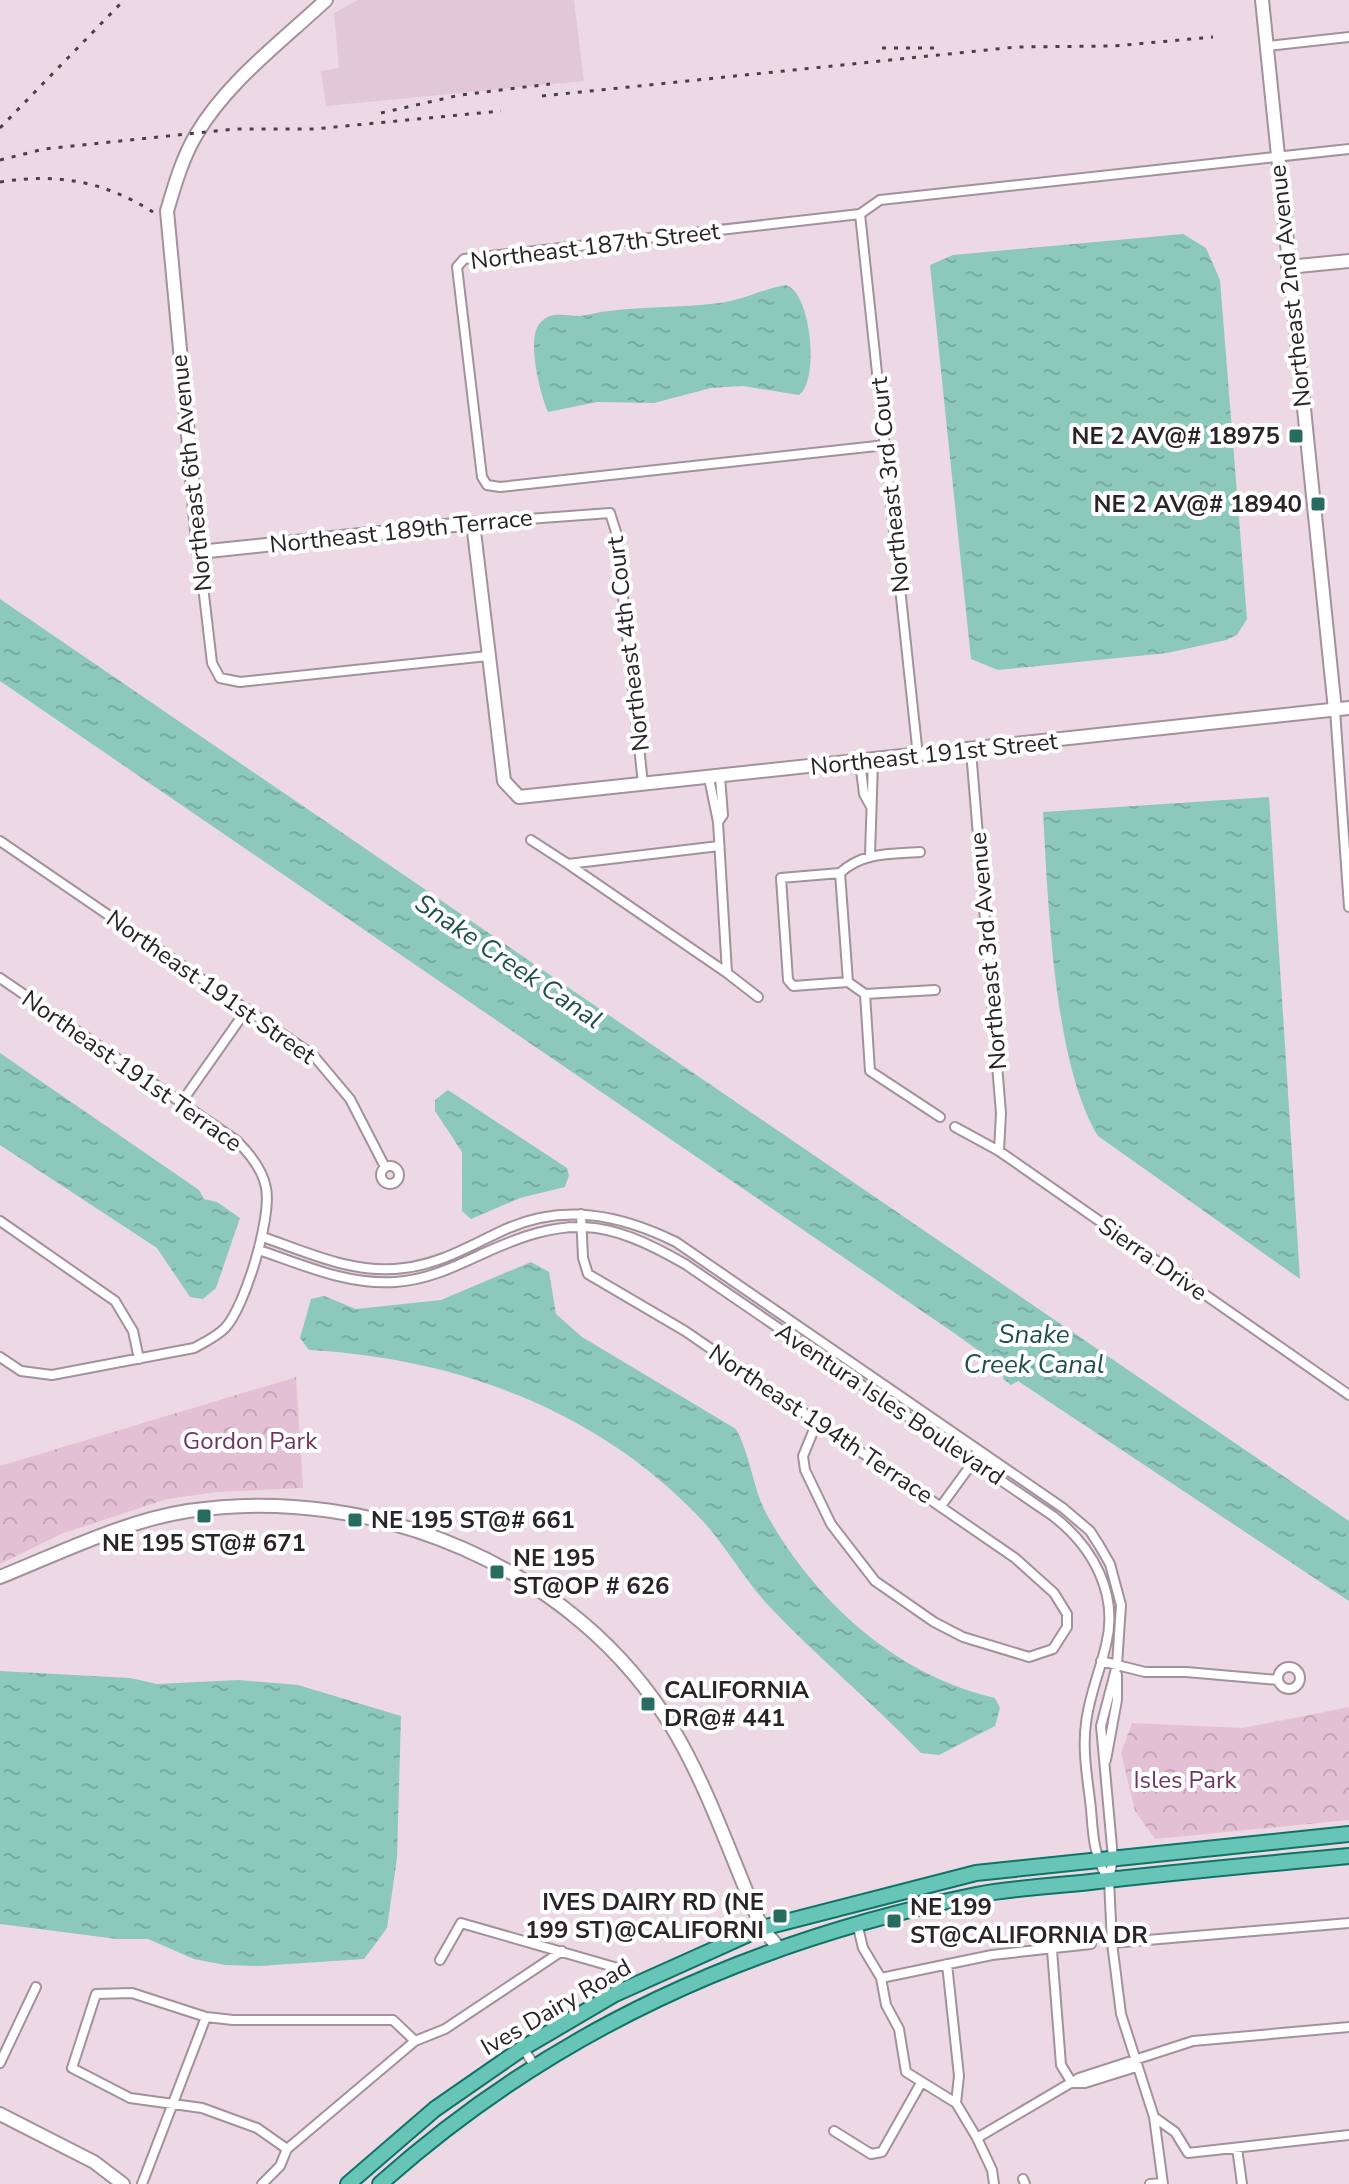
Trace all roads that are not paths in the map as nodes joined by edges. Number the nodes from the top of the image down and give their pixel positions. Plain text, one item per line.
1 (326, 0) edge
2 (1262, 0) edge
3 (1349, 37) edge
4 (1267, 46) junction
5 (1349, 149) edge
6 (1276, 157) junction
7 (860, 214) junction
8 (1349, 261) edge
9 (1288, 267) junction
10 (886, 445) junction
11 (603, 511) joint
12 (473, 523) junction
13 (199, 552) junction
14 (488, 656) junction
15 (1349, 708) edge
16 (1335, 710) junction
17 (971, 751) junction
18 (918, 756) junction
19 (866, 762) junction
20 (715, 777) junction
21 (643, 784) junction
22 (531, 840) dead end
23 (0, 841) edge
24 (719, 846) junction
25 (920, 852) dead end
26 (870, 856) junction
27 (568, 864) junction
28 (840, 873) junction
29 (1349, 907) edge
30 (727, 973) junction
31 (0, 978) edge
32 (848, 982) junction
33 (935, 990) dead end
34 (865, 994) junction
35 (758, 997) dead end
36 (247, 1009) junction
37 (181, 1103) junction
38 (940, 1117) dead end
39 (955, 1127) dead end
40 (999, 1151) junction
41 (385, 1167) dead end
42 (581, 1214) junction
43 (0, 1221) edge
44 (581, 1228) junction
45 (263, 1237) junction
46 (259, 1250) junction
47 (0, 1357) edge
48 (139, 1359) junction
49 (1349, 1395) edge
50 (817, 1422) junction
51 (981, 1452) junction
52 (974, 1461) junction
53 (941, 1506) junction
54 (0, 1577) edge
55 (1101, 1661) junction
56 (1117, 1665) junction
57 (1278, 1680) dead end
58 (1349, 1834) edge
59 (1349, 1856) edge
60 (1113, 1858) junction
61 (1096, 1860) junction
62 (1109, 1880) junction
63 (857, 1923) junction
64 (1349, 1923) edge
65 (762, 1928) junction
66 (1112, 1943) junction
67 (1091, 1944) dead end
68 (778, 1947) junction
69 (1052, 1950) junction
70 (562, 1951) junction
71 (440, 1960) dead end
72 (947, 1964) junction
73 (621, 1969) dead end
74 (881, 1978) junction
75 (36, 1987) dead end
76 (206, 2017) junction
77 (1349, 2027) edge
78 (415, 2041) junction
79 (523, 2048) junction
80 (0, 2063) edge
81 (1135, 2064) junction
82 (534, 2065) junction
83 (921, 2083) junction
84 (1072, 2083) junction
85 (956, 2103) junction
86 (174, 2105) junction
87 (0, 2114) edge
88 (1154, 2117) junction
89 (834, 2131) dead end
90 (1349, 2135) edge
91 (977, 2138) junction
92 (1237, 2148) junction
93 (287, 2149) junction
94 (1162, 2183) edge
95 (123, 2184) edge
96 (142, 2184) edge
97 (262, 2184) edge
98 (348, 2184) edge
99 (380, 2184) edge
100 (994, 2184) edge
101 (1150, 2184) edge
102 (1242, 2184) edge

1 - 13 street, Northeast 6th Avenue
2 - 4 street, Northeast 2nd Avenue
3 - 4 street
4 - 6 street, Northeast 2nd Avenue
5 - 6 street, Northeast 187th Street
6 - 7 street, Northeast 187th Street
6 - 9 street, Northeast 2nd Avenue
7 - 10 street, Northeast 3rd Court
7 - 10 street, Northeast 187th Street
8 - 9 street
9 - 16 street, Northeast 2nd Avenue
10 - 18 street, Northeast 3rd Court
11 - 12 street, Northeast 189th Terrace
11 - 21 street, Northeast 4th Court
12 - 13 street, Northeast 189th Terrace
12 - 14 street
13 - 14 street, Northeast 6th Avenue
14 - 21 street, Northeast 191st Street
15 - 16 street, Northeast 191st Street
16 - 17 street, Northeast 191st Street
16 - 29 street, Northeast 2nd Avenue
17 - 18 street, Northeast 191st Street
17 - 40 street, Northeast 3rd Avenue
18 - 19 street, Northeast 191st Street
19 - 20 street, Northeast 191st Street
19 - 26 street
20 - 21 street, Northeast 191st Street
20 - 24 street
22 - 27 street
23 - 36 street, Northeast 191st Street
24 - 27 street
24 - 30 street
25 - 26 street
26 - 28 street
27 - 30 street
28 - 32 street
28 - 32 street
30 - 35 street
31 - 37 street, Northeast 191st Terrace
32 - 34 street
33 - 34 street
34 - 38 street
36 - 37 street
36 - 41 street, Northeast 191st Street
37 - 45 street, Northeast 191st Terrace
39 - 40 street, Sierra Drive
40 - 49 street, Sierra Drive
42 - 44 street, Northeast 194th Terrace
42 - 45 street, Aventura Isles Boulevard
42 - 51 street, Aventura Isles Boulevard
43 - 48 street
44 - 46 street, Aventura Isles Boulevard
44 - 50 street, Northeast 194th Terrace
44 - 52 street, Aventura Isles Boulevard
45 - 46 street
46 - 48 street
47 - 48 street
50 - 53 street, Northeast 194th Terrace
50 - 53 street, Northeast 194th Terrace
51 - 52 street
51 - 56 street, Aventura Isles Boulevard
52 - 53 street
52 - 55 street, Aventura Isles Boulevard
54 - 65 street
55 - 56 street
55 - 61 street, Aventura Isles Boulevard
56 - 57 street
56 - 60 street, Aventura Isles Boulevard
58 - 60 main road, Ives Dairy Road
59 - 62 main road, Ives Dairy Road
60 - 61 main road, Ives Dairy Road
60 - 62 street, Aventura Isles Boulevard
61 - 62 street, Aventura Isles Boulevard
61 - 65 main road, Ives Dairy Road
62 - 63 main road, Ives Dairy Road
62 - 66 street
63 - 68 main road, Ives Dairy Road
63 - 74 street
64 - 66 street
65 - 68 street
65 - 79 main road, Ives Dairy Road
66 - 81 street
67 - 69 street
68 - 82 main road, Ives Dairy Road
69 - 72 street
69 - 84 street
70 - 71 street
70 - 73 street
70 - 78 street
72 - 74 street
72 - 85 street
74 - 83 street
75 - 80 street
76 - 78 street
76 - 86 street
76 - 86 street
77 - 81 street
78 - 93 street
79 - 82 street
79 - 98 main road, Ives Dairy Road
81 - 84 street
81 - 88 street
82 - 99 main road, Ives Dairy Road
83 - 85 street
83 - 89 street
84 - 91 street
85 - 91 street
86 - 93 street
86 - 96 street
87 - 95 street
88 - 92 street
88 - 94 street
90 - 92 street
91 - 100 street
92 - 102 street
93 - 97 street
94 - 101 street

